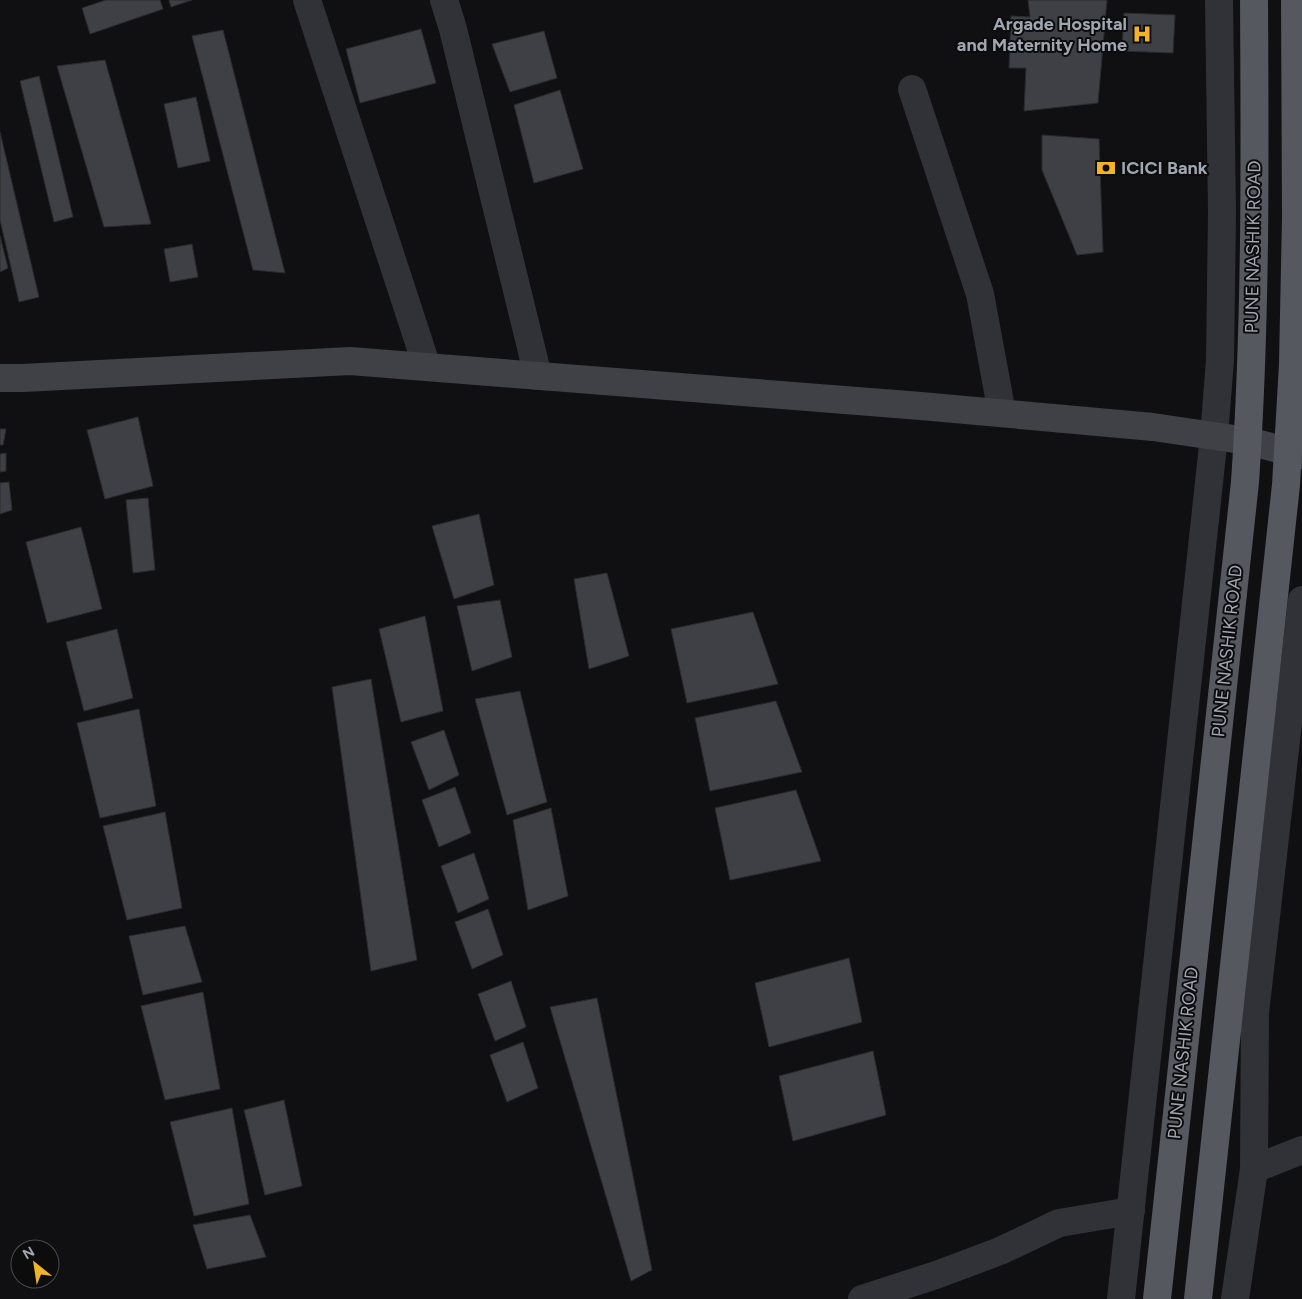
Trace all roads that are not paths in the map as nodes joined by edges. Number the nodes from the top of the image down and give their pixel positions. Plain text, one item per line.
1 (307, 0) edge
2 (444, 0) edge
3 (1219, 0) edge
4 (1254, 0) edge
5 (1295, 0) edge
6 (912, 89) dead end
7 (427, 367) junction
8 (538, 376) junction
9 (0, 378) edge
10 (1002, 414) junction
11 (1214, 436) junction
12 (1248, 441) junction
13 (1295, 453) edge
14 (1302, 600) edge
15 (1302, 1150) edge
16 (1254, 1169) junction
17 (1131, 1210) junction
18 (862, 1299) edge
19 (1121, 1299) edge
20 (1157, 1299) edge
21 (1198, 1299) edge
22 (1235, 1299) edge

1 - 7 street
2 - 8 street
3 - 11 street
4 - 12 highway, PUNE NASHIK ROAD
5 - 13 highway
6 - 10 street
7 - 8 main road
7 - 9 main road
8 - 10 main road
10 - 11 main road
11 - 12 main road
11 - 17 street
12 - 13 main road
12 - 20 highway, PUNE NASHIK ROAD
13 - 21 highway
14 - 16 street
15 - 16 street
16 - 22 street
17 - 18 street
17 - 19 street

